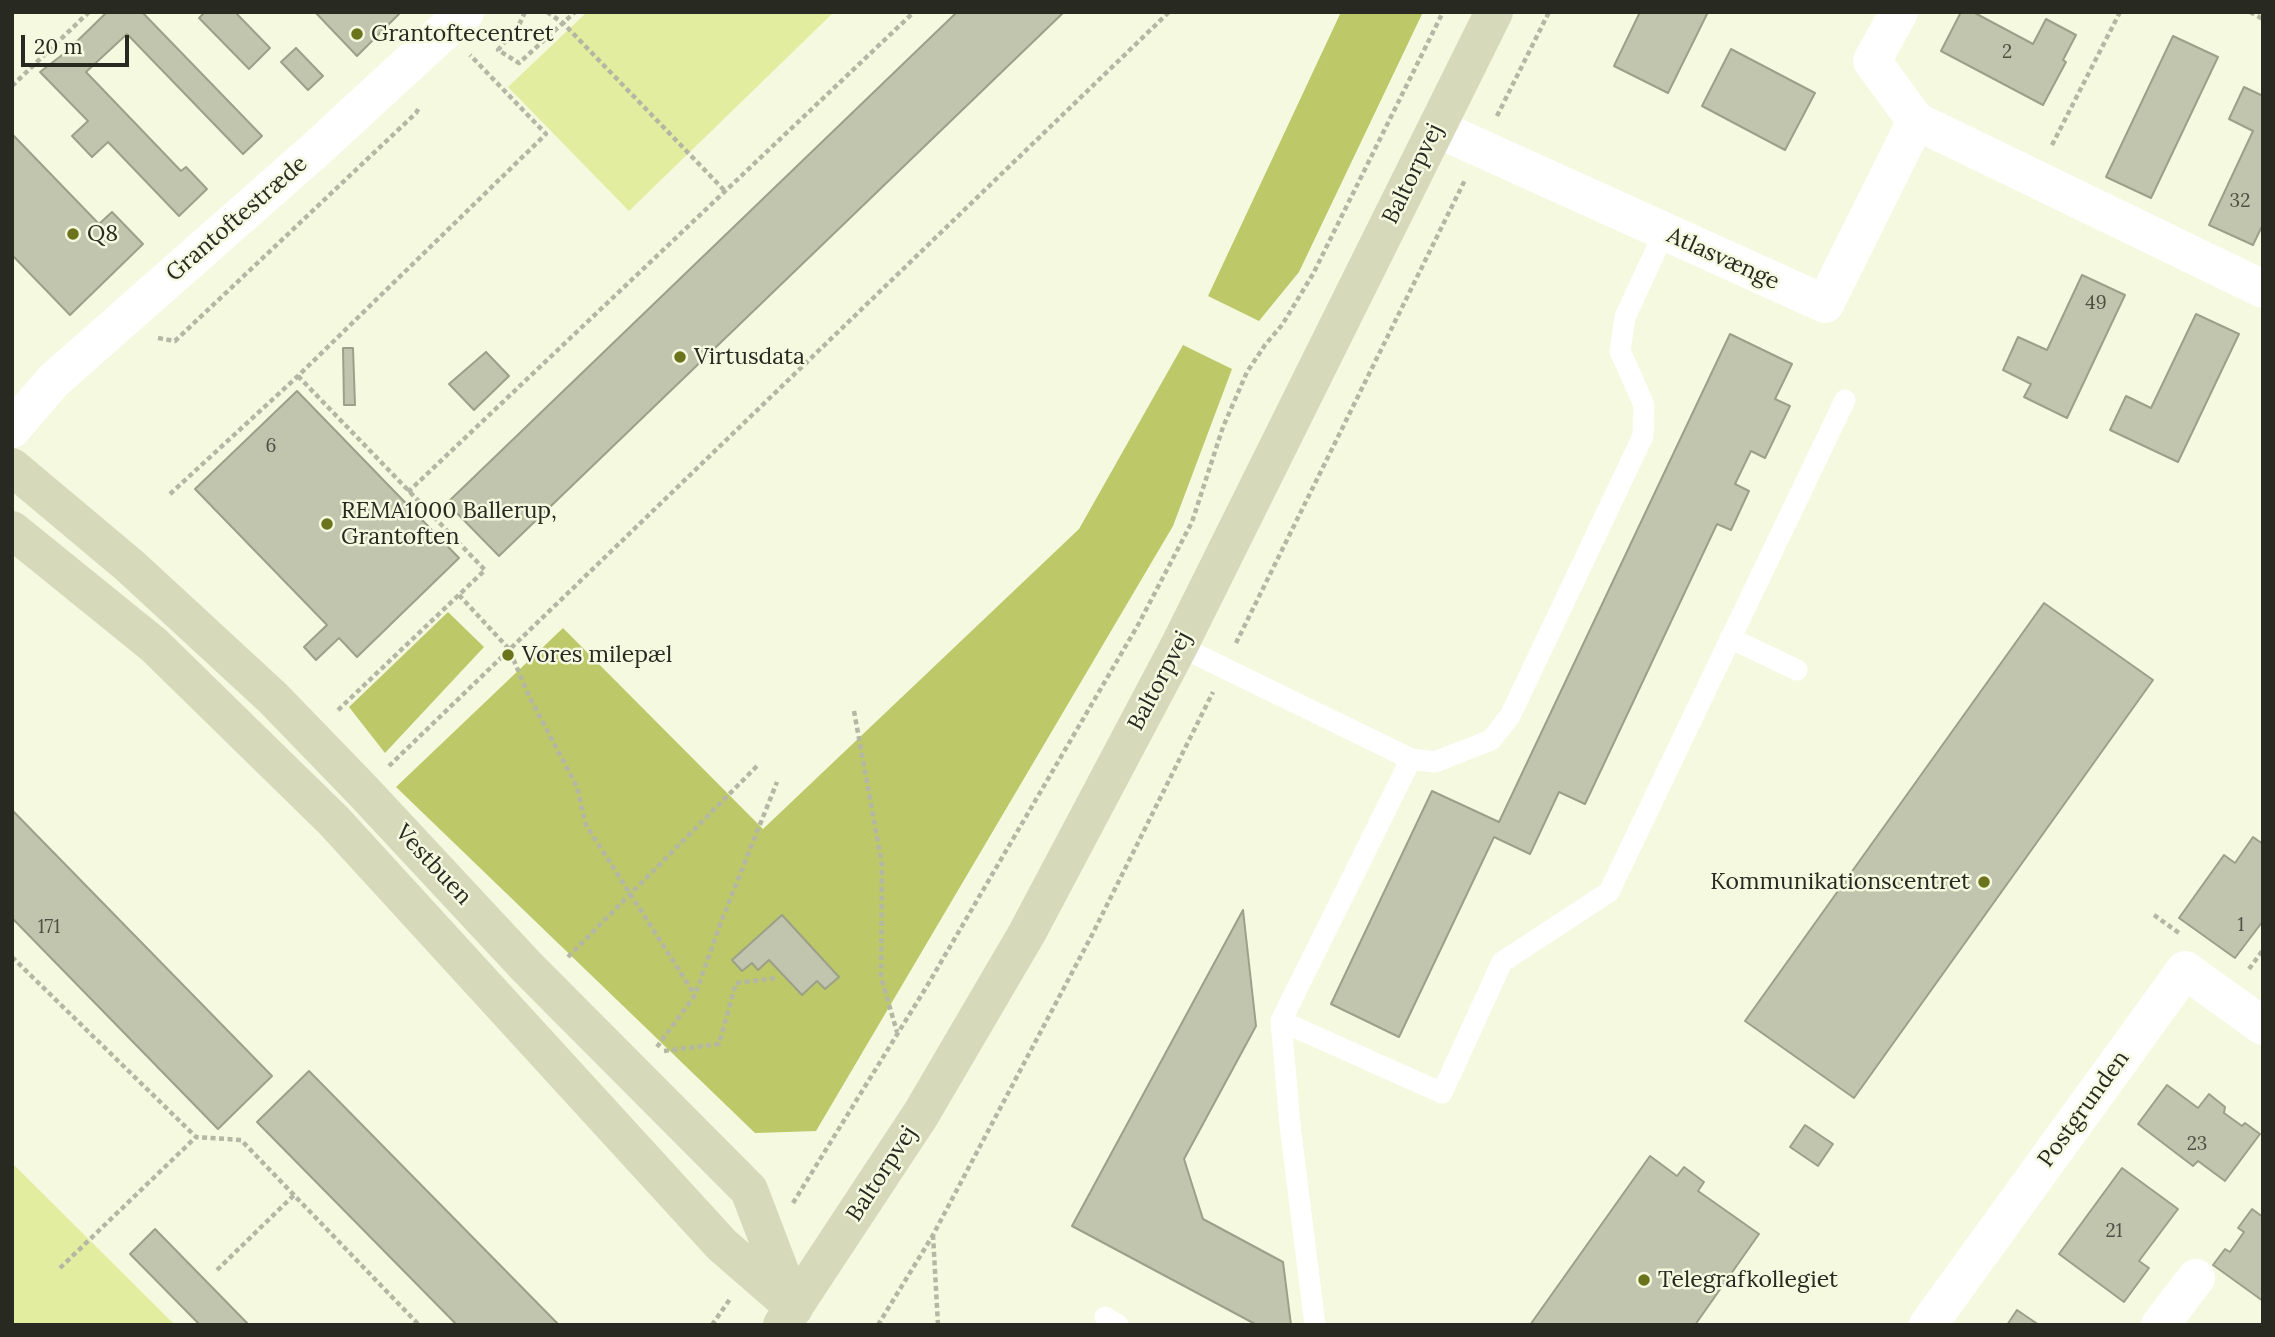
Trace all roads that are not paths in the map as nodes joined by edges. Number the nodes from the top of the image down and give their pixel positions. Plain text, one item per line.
1 (465, 12) edge
2 (1494, 12) edge
3 (1899, 12) edge
4 (1916, 121) junction
5 (1436, 128) junction
6 (1664, 233) junction
7 (2263, 289) edge
8 (1844, 400) dead end
9 (12, 429) edge
10 (12, 467) edge
11 (12, 530) edge
12 (1730, 638) junction
13 (1180, 646) junction
14 (1797, 670) dead end
15 (1411, 759) junction
16 (1281, 1021) junction
17 (2263, 1026) edge
18 (2196, 1278) dead end
19 (795, 1319) edge
20 (1315, 1325) edge
21 (1928, 1325) edge
22 (2160, 1325) edge

1 - 9 street, Grantoftestræde
2 - 5 street, Baltorpvej
3 - 4 street
4 - 6 street, Atlasvænge
4 - 7 street
5 - 6 street, Atlasvænge
5 - 13 street, Baltorpvej
6 - 15 lane
8 - 12 lane
10 - 19 street, Vestbuen
11 - 19 street, Vestbuen
12 - 14 lane
12 - 16 lane
13 - 15 lane
13 - 19 street, Baltorpvej
15 - 16 lane
16 - 20 lane
17 - 21 street, Postgrunden
18 - 22 street

